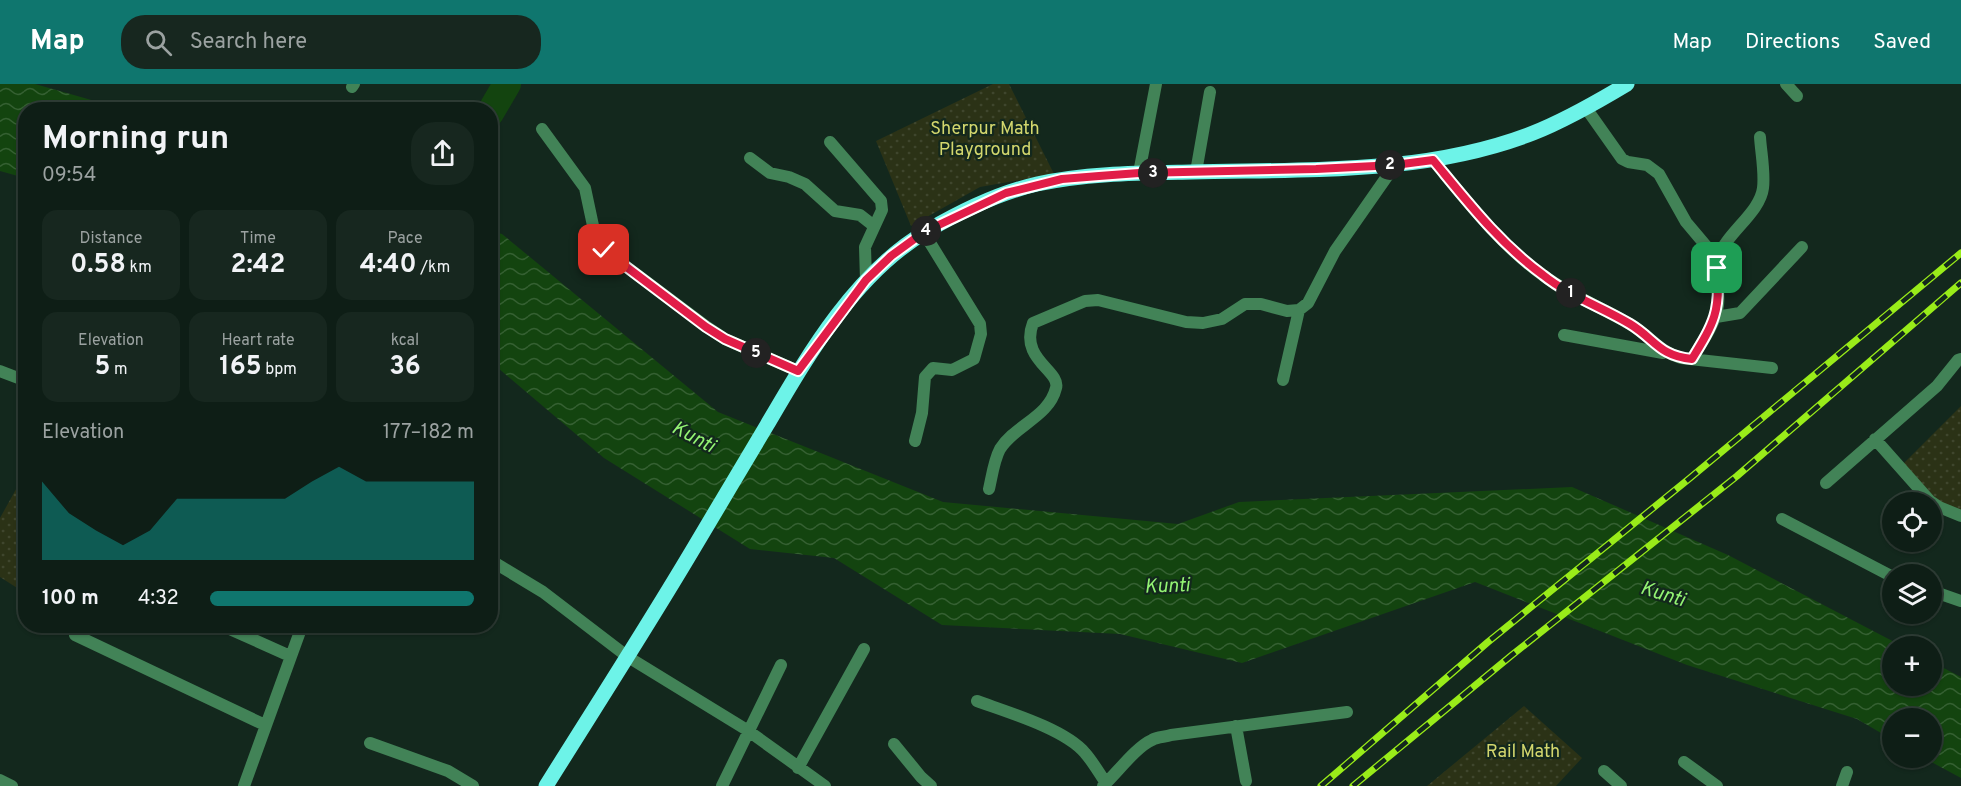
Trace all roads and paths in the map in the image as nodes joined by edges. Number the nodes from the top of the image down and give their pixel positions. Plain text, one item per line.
1 (1156, 84) edge
2 (1627, 84) edge
3 (1786, 84) edge
4 (1210, 92) dead end
5 (1797, 96) dead end
6 (1586, 108) junction
7 (542, 129) dead end
8 (1760, 137) dead end
9 (830, 142) dead end
10 (750, 158) dead end
11 (1433, 160) junction
12 (1395, 165) junction
13 (1196, 172) junction
14 (1139, 173) junction
15 (874, 226) junction
16 (924, 232) junction
17 (1802, 247) dead end
18 (1718, 260) junction
19 (866, 280) junction
20 (1299, 310) junction
21 (1716, 317) junction
22 (1564, 335) dead end
23 (1667, 353) junction
24 (1692, 359) junction
25 (1961, 359) edge
26 (1772, 368) dead end
27 (0, 371) edge
28 (798, 371) junction
29 (18, 378) edge
30 (1282, 380) dead end
31 (1875, 439) junction
32 (915, 441) dead end
33 (1826, 483) dead end
34 (989, 489) dead end
35 (1961, 516) edge
36 (1782, 519) dead end
37 (498, 565) edge
38 (1882, 571) edge
39 (1942, 594) edge
40 (1961, 601) edge
41 (239, 633) edge
42 (299, 633) edge
43 (75, 635) dead end
44 (864, 649) dead end
45 (290, 656) junction
46 (628, 657) junction
47 (780, 665) dead end
48 (977, 700) dead end
49 (1347, 712) dead end
50 (265, 725) junction
51 (1236, 726) junction
52 (747, 730) junction
53 (370, 743) dead end
54 (894, 744) dead end
55 (1684, 762) dead end
56 (798, 768) junction
57 (1604, 771) dead end
58 (1847, 772) dead end
59 (0, 780) edge
60 (1246, 781) dead end
61 (1105, 785) edge
62 (12, 786) edge
63 (244, 786) edge
64 (473, 786) edge
65 (546, 786) edge
66 (722, 786) edge
67 (825, 786) edge
68 (931, 786) edge
69 (1621, 786) edge
70 (1717, 786) edge
71 (1842, 786) edge

1 - 14 street
2 - 6 main road
3 - 5 street
4 - 13 street
6 - 11 main road
6 - 18 street
7 - 28 street
8 - 18 street
9 - 15 street
10 - 15 street
11 - 12 main road
11 - 23 street
12 - 13 main road
12 - 20 street
13 - 14 main road
14 - 16 main road
15 - 19 street
16 - 19 main road
16 - 32 street
17 - 21 street
18 - 21 street
19 - 28 main road
20 - 30 street
20 - 34 street
21 - 24 street
22 - 23 street
23 - 24 street
24 - 26 street
25 - 31 street
27 - 29 street
28 - 46 main road
31 - 33 street
31 - 35 street
36 - 38 street
37 - 46 street
39 - 40 street
41 - 45 street
42 - 45 street
43 - 50 street
44 - 56 street
45 - 50 street
46 - 52 street
46 - 65 main road
47 - 52 street
48 - 61 street
49 - 51 street
50 - 63 street
51 - 60 street
51 - 61 street
52 - 56 street
52 - 66 street
53 - 64 street
54 - 68 street
55 - 70 street
56 - 67 street
57 - 69 street
58 - 71 street
59 - 62 street

